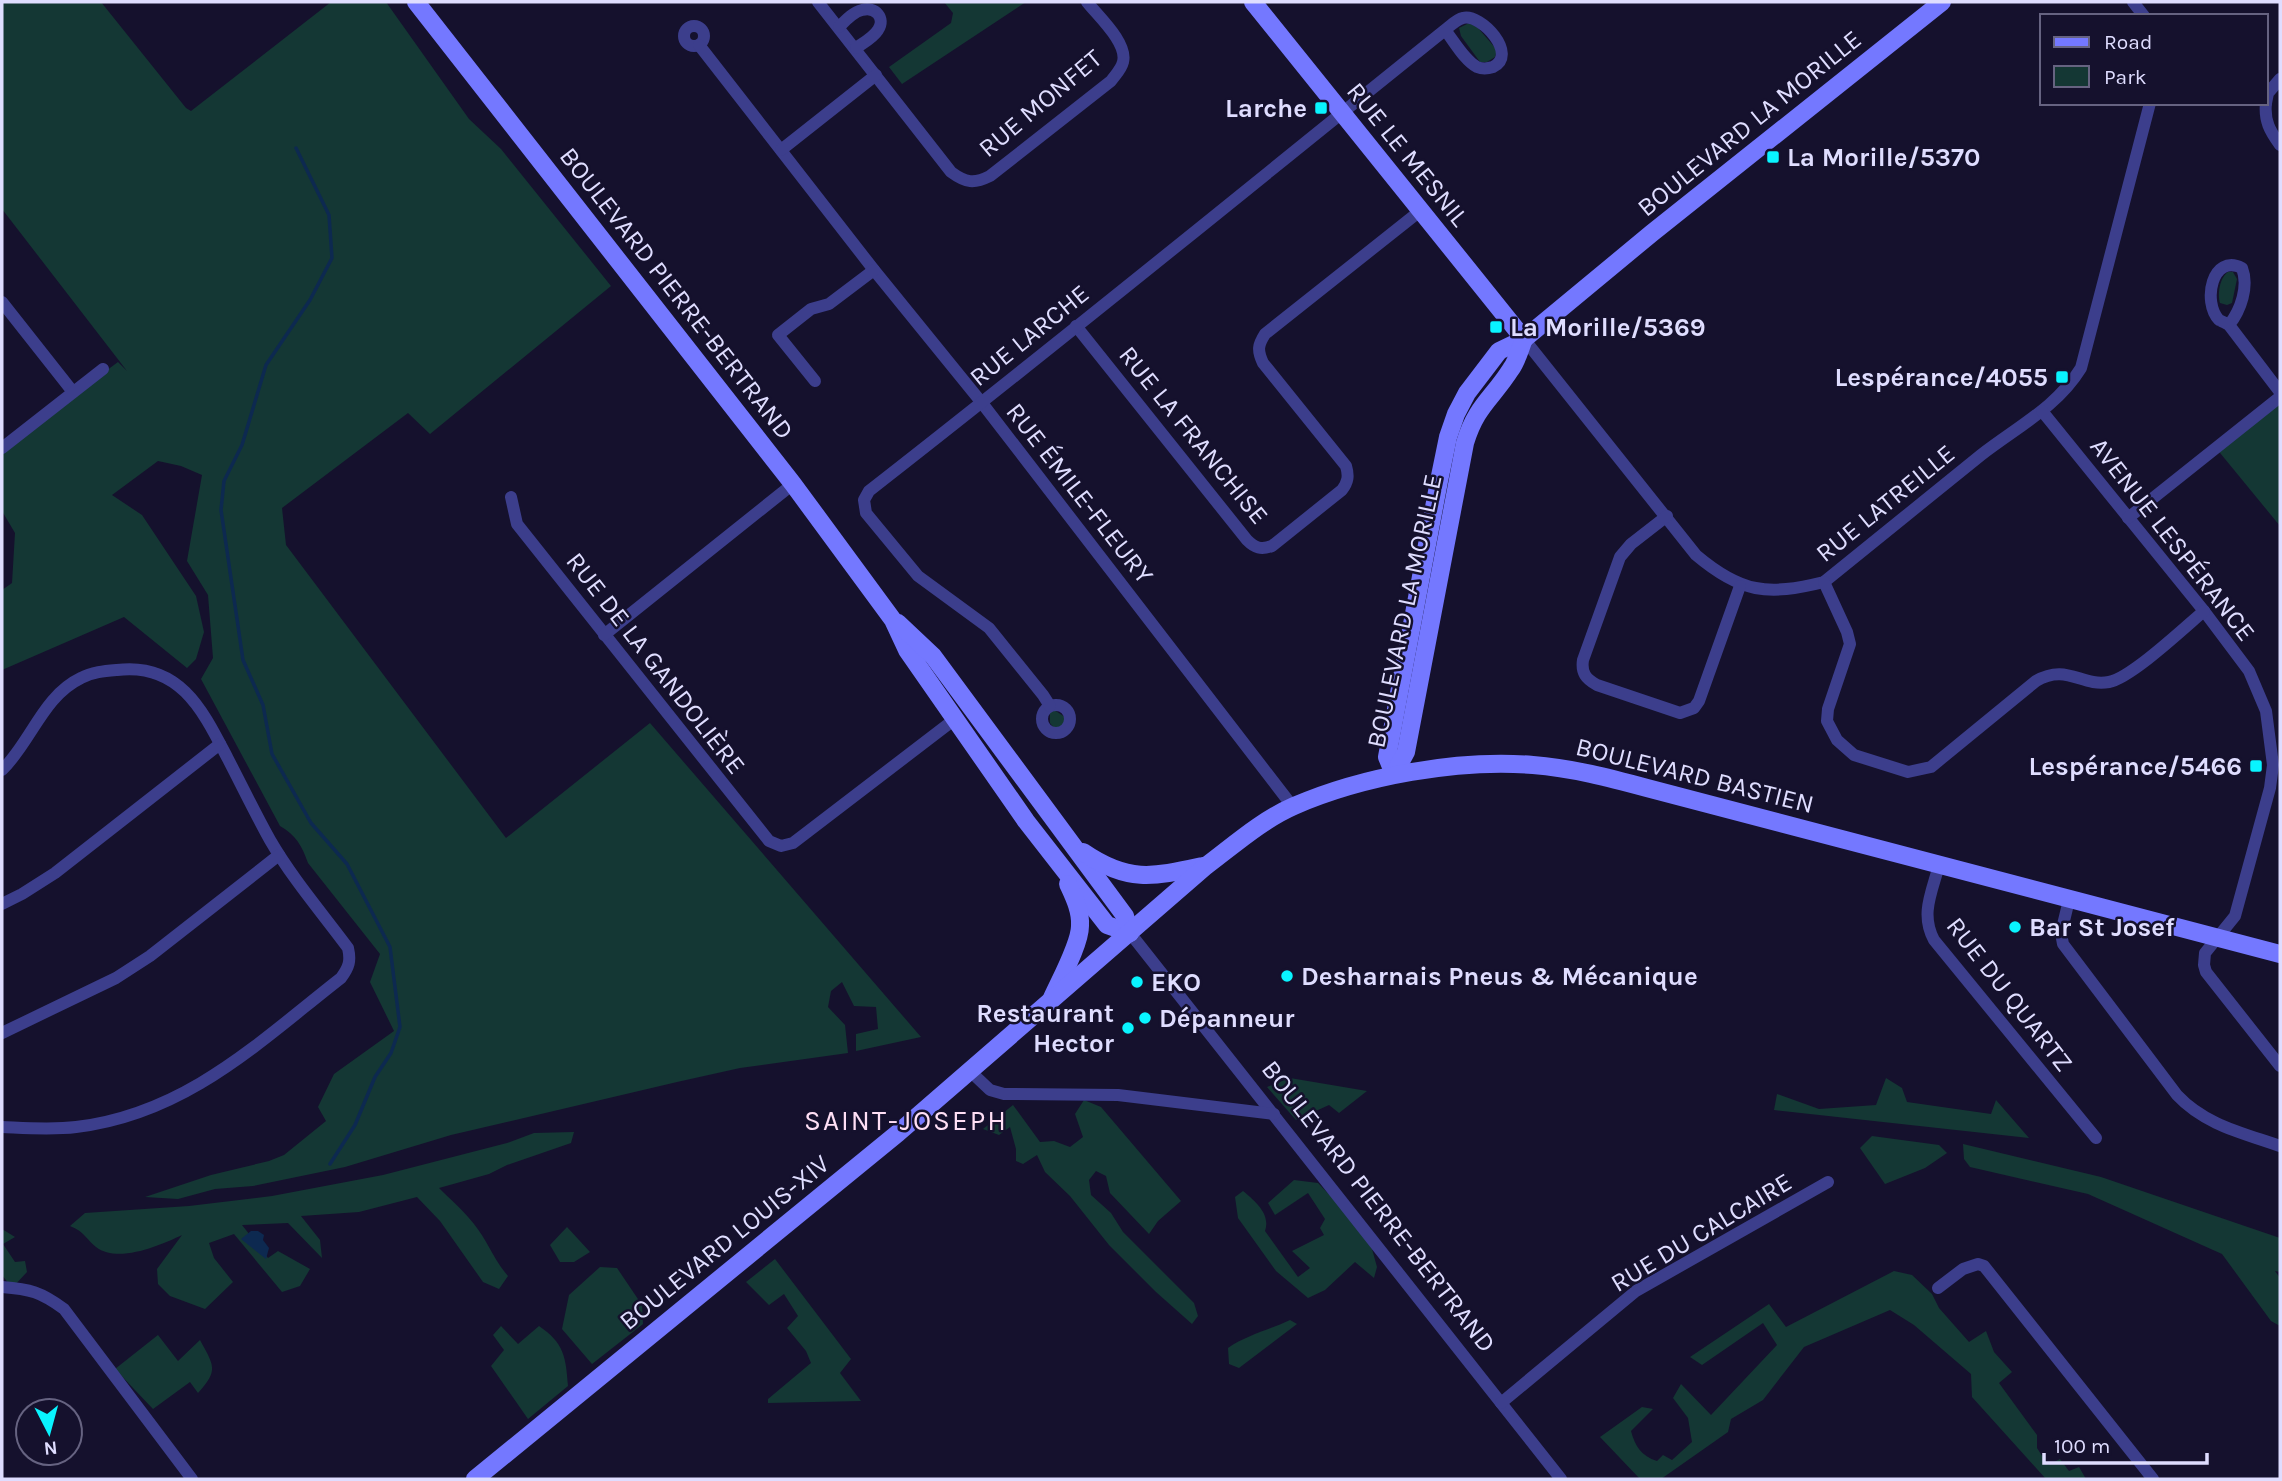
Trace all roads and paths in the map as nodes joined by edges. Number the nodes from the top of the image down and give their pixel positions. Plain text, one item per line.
1 (416, 2) edge
2 (818, 2) edge
3 (1087, 2) edge
4 (1253, 2) edge
5 (1942, 2) edge
6 (838, 26) junction
7 (1445, 30) junction
8 (699, 45) dead end
9 (856, 48) junction
10 (876, 75) junction
11 (2280, 79) edge
12 (2268, 93) edge
13 (2149, 105) edge
14 (2266, 105) edge
15 (1341, 113) junction
16 (2280, 145) edge
17 (781, 150) junction
18 (1420, 211) junction
19 (874, 270) junction
20 (2, 302) edge
21 (2229, 325) dead end
22 (1076, 326) junction
23 (1524, 339) junction
24 (103, 369) dead end
25 (815, 381) dead end
26 (73, 392) junction
27 (2280, 395) edge
28 (982, 403) junction
29 (2042, 411) junction
30 (2, 448) edge
31 (793, 484) junction
32 (511, 497) dead end
33 (1667, 516) junction
34 (2128, 518) junction
35 (1824, 582) junction
36 (1740, 586) junction
37 (2204, 611) junction
38 (893, 620) junction
39 (604, 635) junction
40 (1050, 706) dead end
41 (955, 719) junction
42 (220, 744) junction
43 (2, 770) edge
44 (1394, 774) junction
45 (1293, 807) junction
46 (1069, 842) junction
47 (279, 855) junction
48 (1060, 864) junction
49 (1939, 864) junction
50 (1206, 866) junction
51 (2069, 900) junction
52 (2, 904) edge
53 (1130, 933) junction
54 (2216, 937) junction
55 (2280, 954) edge
56 (1050, 1003) junction
57 (2, 1033) edge
58 (2280, 1066) edge
59 (971, 1072) junction
60 (1274, 1114) junction
61 (2, 1127) edge
62 (2096, 1138) dead end
63 (2280, 1146) edge
64 (1828, 1182) dead end
65 (2, 1287) edge
66 (1938, 1288) dead end
67 (1501, 1404) junction
68 (192, 1479) edge
69 (475, 1479) edge
70 (1561, 1479) edge
71 (2153, 1479) edge

1 - 31 main road, BOULEVARD PIERRE-BERTRAND
2 - 6 street
3 - 10 street, RUE MONFET
4 - 15 main road, RUE LE MESNIL
5 - 23 main road, BOULEVARD LA MORILLE
6 - 9 street
6 - 9 street
7 - 7 street, RUE LARCHE
7 - 15 street, RUE LARCHE
8 - 17 street, RUE ÉMILE-FLEURY
9 - 10 street
10 - 17 street
11 - 12 street
13 - 29 street, RUE LATREILLE
14 - 16 street
15 - 18 main road, RUE LE MESNIL
15 - 22 street, RUE LARCHE
17 - 19 street, RUE ÉMILE-FLEURY
18 - 22 street, RUE LA FRANCHISE
18 - 23 main road, RUE LE MESNIL
19 - 25 street
19 - 28 street, RUE ÉMILE-FLEURY
20 - 26 street
21 - 27 street
22 - 28 street, RUE LARCHE
23 - 33 street, RUE LATREILLE
23 - 44 main road, BOULEVARD LA MORILLE
24 - 26 street
26 - 30 street
27 - 34 street
28 - 40 street, RUE LARCHE
28 - 45 street, RUE ÉMILE-FLEURY
29 - 34 street, AVENUE LESPÉRANCE
29 - 35 street, RUE LATREILLE
31 - 38 main road, BOULEVARD PIERRE-BERTRAND
31 - 39 street
32 - 39 street, RUE DE LA GANDOLIÈRE
33 - 36 street, RUE LATREILLE
33 - 36 street
34 - 37 street, AVENUE LESPÉRANCE
35 - 36 street, RUE LATREILLE
35 - 37 street
37 - 54 street, AVENUE LESPÉRANCE
38 - 41 main road, BOULEVARD PIERRE-BERTRAND
38 - 46 main road, BOULEVARD PIERRE-BERTRAND
39 - 41 street, RUE DE LA GANDOLIÈRE
41 - 48 main road, BOULEVARD PIERRE-BERTRAND
42 - 43 street
42 - 47 street
42 - 52 street
44 - 45 main road, BOULEVARD BASTIEN
44 - 49 main road, BOULEVARD BASTIEN
45 - 50 main road, BOULEVARD BASTIEN
46 - 50 main road
46 - 53 main road, BOULEVARD PIERRE-BERTRAND
47 - 57 street
47 - 61 street
48 - 53 main road, BOULEVARD PIERRE-BERTRAND
48 - 56 main road
49 - 51 main road, BOULEVARD BASTIEN
49 - 62 street, RUE DU QUARTZ
50 - 53 main road, BOULEVARD BASTIEN
51 - 54 main road, BOULEVARD BASTIEN
51 - 63 street
53 - 56 main road, BOULEVARD LOUIS-XIV
53 - 60 street, BOULEVARD PIERRE-BERTRAND
54 - 55 main road, BOULEVARD BASTIEN
54 - 58 street, AVENUE LESPÉRANCE
56 - 59 main road, BOULEVARD LOUIS-XIV
59 - 60 street
59 - 69 main road, BOULEVARD LOUIS-XIV
60 - 67 street, BOULEVARD PIERRE-BERTRAND
64 - 67 street, RUE DU CALCAIRE
65 - 68 street
66 - 71 street
67 - 70 street, BOULEVARD PIERRE-BERTRAND

